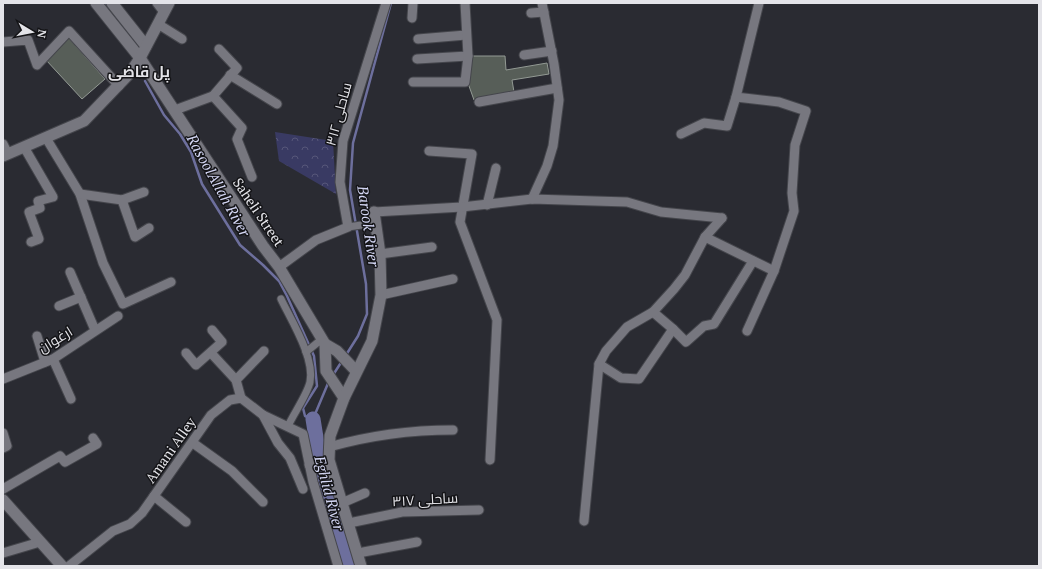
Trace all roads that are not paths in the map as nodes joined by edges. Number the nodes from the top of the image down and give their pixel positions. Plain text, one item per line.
1 (96, 3) edge
2 (112, 3) edge
3 (157, 3) edge
4 (386, 3) edge
5 (413, 3) edge
6 (465, 3) edge
7 (759, 3) edge
8 (166, 7) edge
9 (543, 8) edge
10 (531, 13) dead end
11 (412, 18) dead end
12 (158, 24) junction
13 (466, 35) junction
14 (182, 39) dead end
15 (418, 39) dead end
16 (3, 42) edge
17 (146, 46) junction
18 (219, 49) dead end
19 (552, 51) junction
20 (524, 55) dead end
21 (468, 56) junction
22 (140, 58) junction
23 (417, 59) dead end
24 (230, 76) junction
25 (413, 82) dead end
26 (119, 86) junction
27 (557, 88) junction
28 (213, 96) junction
29 (736, 97) junction
30 (479, 102) dead end
31 (277, 104) dead end
32 (175, 110) junction
33 (681, 134) dead end
34 (46, 138) junction
35 (24, 147) junction
36 (5, 151) edge
37 (428, 151) dead end
38 (496, 168) dead end
39 (252, 177) dead end
40 (144, 192) dead end
41 (80, 194) junction
42 (532, 199) junction
43 (122, 200) junction
44 (487, 205) junction
45 (462, 207) junction
46 (375, 218) junction
47 (348, 227) junction
48 (149, 228) dead end
49 (705, 237) junction
50 (31, 242) dead end
51 (432, 247) dead end
52 (380, 254) junction
53 (753, 261) junction
54 (279, 267) junction
55 (774, 271) junction
56 (70, 272) dead end
57 (453, 279) dead end
58 (171, 282) dead end
59 (381, 295) junction
60 (81, 296) junction
61 (281, 299) dead end
62 (59, 306) dead end
63 (654, 312) junction
64 (118, 316) dead end
65 (673, 328) junction
66 (95, 330) junction
67 (212, 330) dead end
68 (747, 330) dead end
69 (37, 336) dead end
70 (323, 342) junction
71 (264, 350) dead end
72 (306, 352) junction
73 (186, 353) dead end
74 (211, 353) junction
75 (49, 361) junction
76 (599, 364) junction
77 (353, 368) junction
78 (3, 379) edge
79 (236, 380) junction
80 (241, 398) junction
81 (344, 398) junction
82 (71, 399) dead end
83 (263, 415) junction
84 (288, 426) junction
85 (453, 430) dead end
86 (3, 433) edge
87 (94, 438) dead end
88 (193, 442) junction
89 (329, 447) junction
90 (3, 448) edge
91 (326, 460) junction
92 (490, 460) dead end
93 (311, 465) junction
94 (3, 489) edge
95 (303, 489) dead end
96 (365, 493) dead end
97 (154, 496) junction
98 (3, 500) edge
99 (263, 502) dead end
100 (342, 503) junction
101 (479, 510) dead end
102 (584, 521) dead end
103 (186, 522) dead end
104 (349, 523) junction
105 (40, 542) junction
106 (417, 542) dead end
107 (3, 553) edge
108 (358, 553) junction
109 (62, 566) edge
110 (69, 566) edge
111 (338, 566) edge
112 (361, 566) edge

1 - 22 street, Saheli Street
2 - 17 street
3 - 8 street
4 - 47 street, ساحلی ۳۱۲
5 - 11 street
6 - 13 street
7 - 29 street
8 - 12 street
9 - 10 street
9 - 19 street
12 - 14 street
12 - 17 street
13 - 15 street
13 - 21 street
16 - 26 street
17 - 22 street
18 - 24 street
19 - 20 street
19 - 27 street
21 - 23 street
21 - 25 street
22 - 26 street
22 - 32 street, Saheli Street
24 - 28 street
24 - 31 street
26 - 34 street
27 - 30 street
27 - 42 street
28 - 32 street
28 - 39 street
29 - 33 street
29 - 55 street
32 - 54 street, Saheli Street
34 - 35 street
34 - 41 street
35 - 36 street
35 - 50 street
37 - 45 street
38 - 44 street
40 - 43 street
41 - 43 street
41 - 58 street
42 - 44 street
42 - 49 street
43 - 48 street
44 - 45 street
45 - 46 street
45 - 92 street
46 - 47 street
46 - 52 street
47 - 54 street
49 - 53 street
49 - 63 street
51 - 52 street
52 - 59 street
53 - 55 street
53 - 65 street
54 - 70 street, Saheli Street
55 - 68 street
56 - 60 street
57 - 59 street
59 - 77 street
60 - 62 street
60 - 66 street
61 - 72 street
63 - 65 street
63 - 76 street
64 - 66 street, ارغوان
65 - 76 street
66 - 75 street, ارغوان
67 - 74 street
69 - 75 street
70 - 72 street
70 - 77 street
70 - 81 street
71 - 79 street
72 - 84 street
73 - 74 street
74 - 79 street
75 - 78 street, ارغوان
75 - 82 street
76 - 102 street
77 - 81 street
79 - 80 street
80 - 83 street
80 - 88 street, Amani Alley
81 - 89 street
83 - 84 street
83 - 95 street
84 - 93 street
85 - 89 street
86 - 90 street
87 - 94 street
88 - 97 street, Amani Alley
88 - 99 street
89 - 91 street
91 - 93 street
91 - 100 street
93 - 111 street
96 - 100 street
97 - 103 street
97 - 110 street, Amani Alley
98 - 105 street
100 - 104 street
101 - 104 street, ساحلی ۳۱۷
104 - 108 street
105 - 107 street
105 - 109 street
106 - 108 street
108 - 112 street

